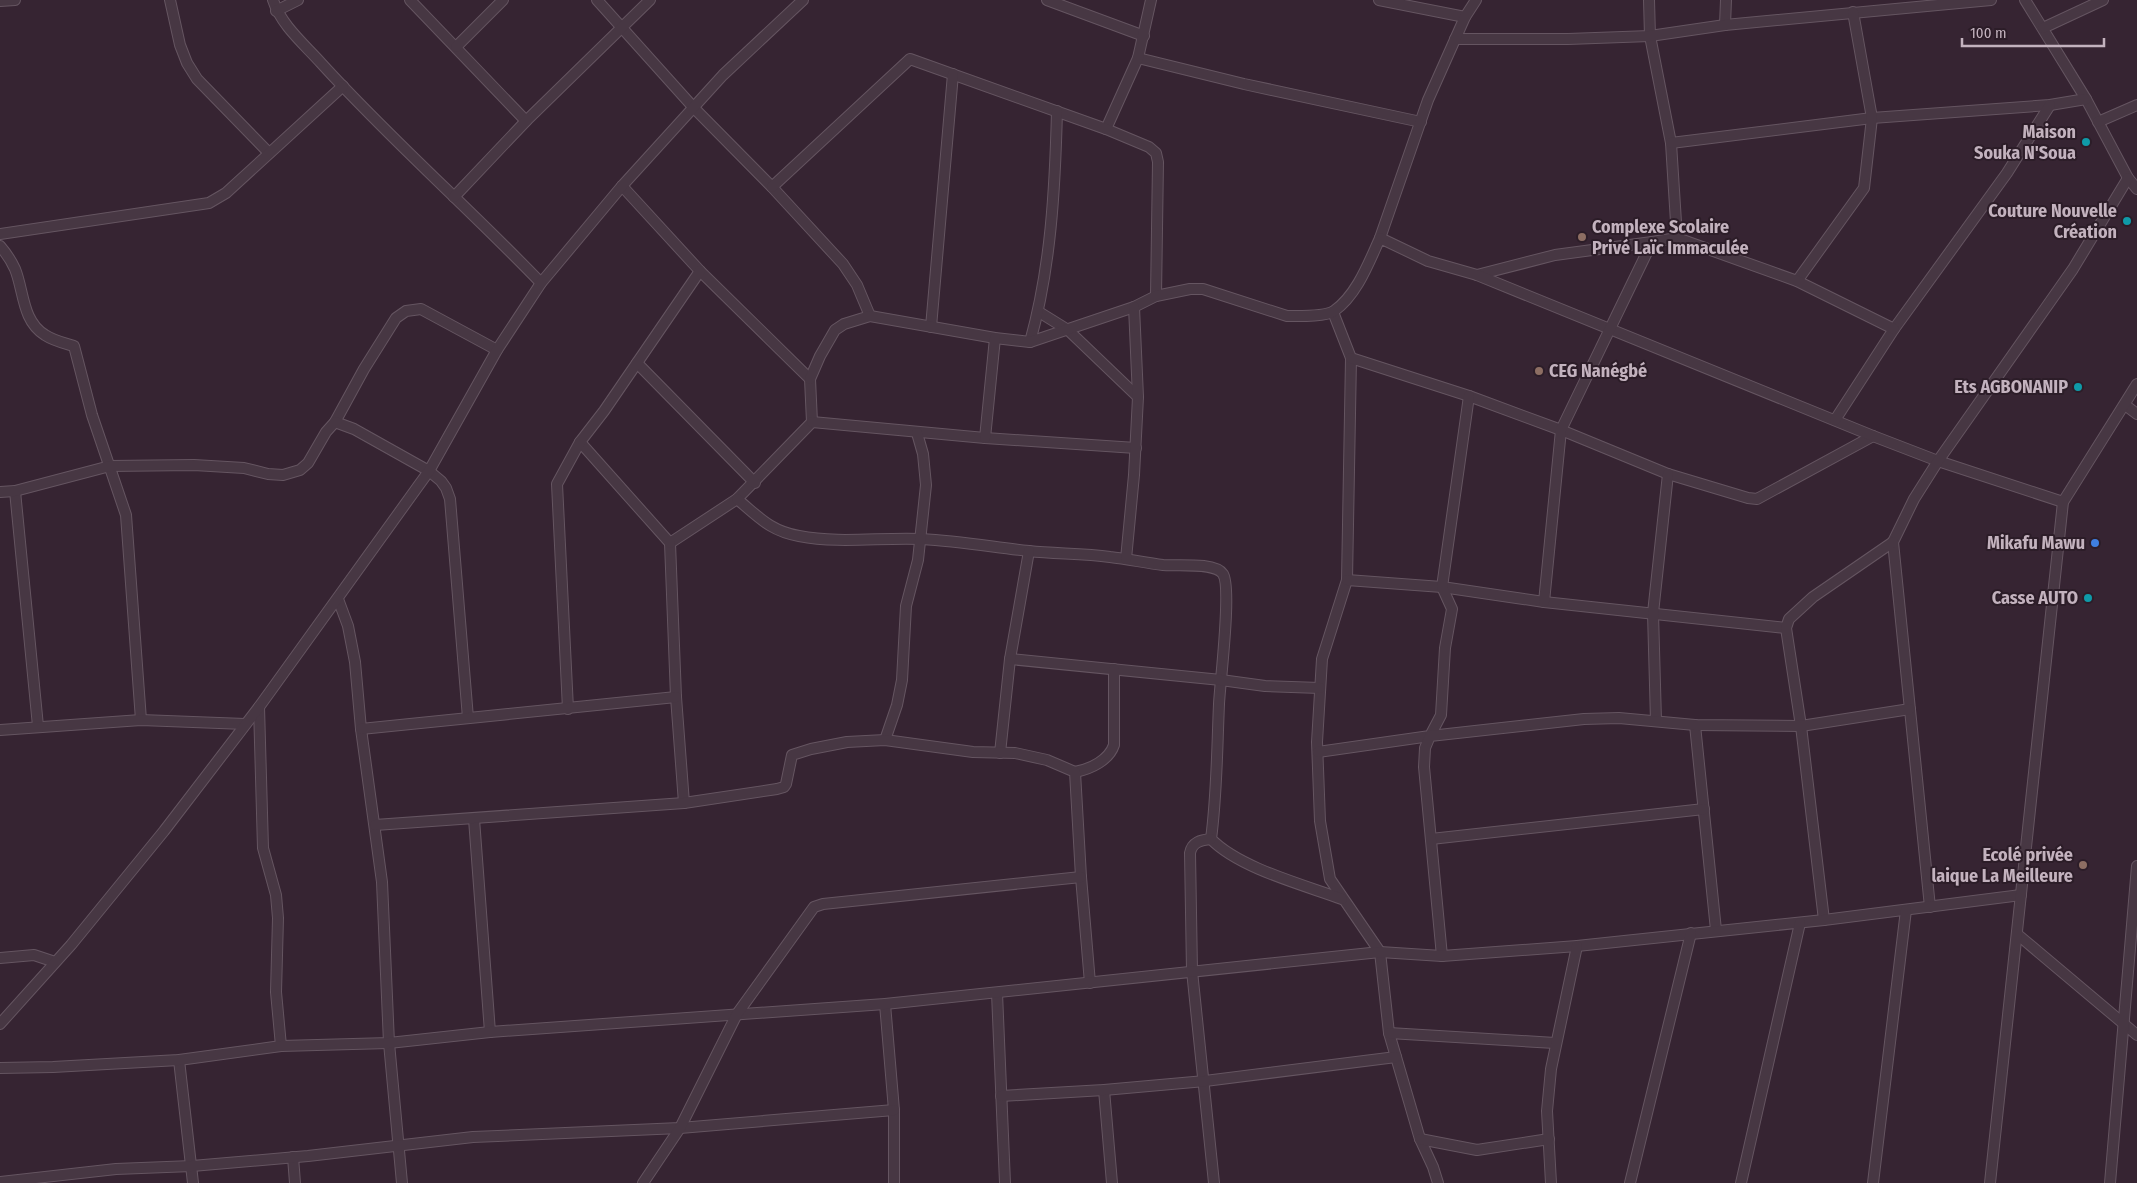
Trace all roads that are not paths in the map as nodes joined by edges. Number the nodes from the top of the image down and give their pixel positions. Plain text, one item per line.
1 (15, 0) edge
2 (170, 0) edge
3 (273, 0) edge
4 (298, 0) edge
5 (410, 0) edge
6 (502, 0) edge
7 (597, 0) edge
8 (650, 0) edge
9 (803, 0) edge
10 (1047, 0) edge
11 (1151, 0) edge
12 (1379, 0) edge
13 (1476, 0) edge
14 (1648, 0) edge
15 (1726, 0) edge
16 (1991, 0) edge
17 (2025, 0) edge
18 (2103, 0) edge
19 (0, 1) edge
20 (276, 10) junction
21 (1853, 12) junction
22 (1465, 17) junction
23 (1726, 25) junction
24 (623, 27) junction
25 (2043, 28) junction
26 (1144, 36) junction
27 (1650, 36) junction
28 (1455, 39) junction
29 (456, 47) junction
30 (1138, 58) junction
31 (953, 74) junction
32 (343, 86) junction
33 (2086, 99) junction
34 (2050, 105) junction
35 (2137, 105) edge
36 (694, 108) junction
37 (1057, 111) junction
38 (1872, 118) junction
39 (526, 121) junction
40 (1421, 122) junction
41 (2098, 122) junction
42 (1106, 129) junction
43 (1671, 143) junction
44 (269, 153) junction
45 (2128, 178) junction
46 (622, 186) junction
47 (772, 187) junction
48 (2137, 189) edge
49 (454, 197) junction
50 (0, 234) edge
51 (1380, 238) junction
52 (1677, 238) junction
53 (1652, 242) junction
54 (0, 246) edge
55 (700, 271) junction
56 (1477, 275) junction
57 (1797, 281) junction
58 (541, 283) junction
59 (1156, 296) junction
60 (1134, 307) junction
61 (1038, 312) junction
62 (1333, 312) junction
63 (870, 316) junction
64 (931, 327) junction
65 (1894, 329) junction
66 (1068, 330) junction
67 (1609, 330) junction
68 (995, 338) junction
69 (1030, 342) junction
70 (497, 350) junction
71 (1351, 358) junction
72 (637, 363) junction
73 (810, 379) junction
74 (2137, 384) edge
75 (1469, 396) junction
76 (1138, 397) junction
77 (2125, 405) junction
78 (2137, 414) edge
79 (1836, 420) junction
80 (335, 422) junction
81 (812, 422) junction
82 (1561, 430) junction
83 (917, 432) junction
84 (1873, 436) junction
85 (985, 438) junction
86 (580, 442) junction
87 (1136, 448) junction
88 (1938, 460) junction
89 (110, 466) junction
90 (429, 471) junction
91 (1668, 474) junction
92 (755, 483) junction
93 (14, 491) junction
94 (0, 492) edge
95 (737, 499) junction
96 (2063, 502) junction
97 (920, 538) junction
98 (1893, 542) junction
99 (670, 543) junction
100 (1029, 551) junction
101 (1126, 559) junction
102 (1347, 580) junction
103 (1442, 587) junction
104 (338, 599) junction
105 (1544, 602) junction
106 (1654, 613) junction
107 (1786, 628) junction
108 (1010, 659) junction
109 (1114, 669) junction
110 (1221, 680) junction
111 (1320, 688) junction
112 (676, 697) junction
113 (259, 707) junction
114 (568, 709) junction
115 (1910, 709) junction
116 (468, 718) junction
117 (141, 720) junction
118 (1656, 721) junction
119 (246, 724) junction
120 (1695, 725) junction
121 (38, 726) junction
122 (1801, 726) junction
123 (362, 729) junction
124 (0, 730) edge
125 (1430, 736) junction
126 (885, 740) junction
127 (1318, 752) junction
128 (1000, 753) junction
129 (1075, 772) junction
130 (684, 802) junction
131 (1704, 809) junction
132 (474, 819) junction
133 (375, 825) junction
134 (1211, 839) junction
135 (1431, 839) junction
136 (2137, 866) edge
137 (1080, 877) junction
138 (2135, 893) edge
139 (2021, 895) junction
140 (1342, 899) junction
141 (1930, 907) junction
142 (1906, 910) junction
143 (1824, 920) junction
144 (1800, 922) junction
145 (1716, 930) junction
146 (1691, 933) junction
147 (2017, 934) junction
148 (1577, 946) junction
149 (1380, 952) junction
150 (1442, 956) junction
151 (0, 958) edge
152 (55, 962) junction
153 (1192, 971) junction
154 (1090, 983) junction
155 (997, 993) junction
156 (885, 1004) junction
157 (737, 1014) junction
158 (0, 1024) edge
159 (2123, 1025) junction
160 (490, 1032) junction
161 (1389, 1033) junction
162 (2137, 1035) edge
163 (389, 1043) junction
164 (1555, 1043) junction
165 (281, 1046) junction
166 (1396, 1057) junction
167 (179, 1060) junction
168 (0, 1068) edge
169 (1205, 1081) junction
170 (1104, 1090) junction
171 (1001, 1096) junction
172 (894, 1110) junction
173 (680, 1128) junction
174 (1420, 1139) junction
175 (1548, 1140) junction
176 (399, 1147) junction
177 (293, 1157) junction
178 (192, 1166) junction
179 (0, 1182) edge
180 (192, 1183) edge
181 (295, 1183) edge
182 (402, 1183) edge
183 (644, 1183) edge
184 (894, 1183) edge
185 (1005, 1183) edge
186 (1112, 1183) edge
187 (1214, 1183) edge
188 (1438, 1183) edge
189 (1551, 1183) edge
190 (1630, 1183) edge
191 (1741, 1183) edge
192 (1873, 1183) edge
193 (1990, 1183) edge
194 (2110, 1183) edge

1 - 19 street
2 - 44 street
3 - 20 street
4 - 20 street
5 - 29 street
6 - 29 street
7 - 24 street
8 - 24 street
9 - 36 street
10 - 26 street
11 - 26 street
12 - 22 street
13 - 22 street
14 - 27 street
15 - 23 street
16 - 21 street
17 - 25 street
18 - 25 street
20 - 32 street
21 - 23 street
21 - 38 street
22 - 28 street
23 - 27 street
24 - 36 street
24 - 39 street
25 - 33 street
26 - 30 street
27 - 28 street
27 - 43 street
28 - 40 street
29 - 39 street
30 - 40 street
30 - 42 street
31 - 37 street
31 - 47 street
31 - 64 street
32 - 44 street
32 - 49 street
33 - 34 street
33 - 41 street
34 - 38 street
34 - 65 street
35 - 41 street
36 - 46 street
36 - 47 street
37 - 42 street
37 - 61 street
38 - 43 street
38 - 57 street
39 - 49 street
40 - 51 street
41 - 45 street
42 - 59 street
43 - 52 street
44 - 50 street
45 - 48 street
45 - 88 street
46 - 55 street
46 - 58 street
47 - 63 street
49 - 58 street
51 - 56 street
51 - 62 street
52 - 53 street
52 - 57 street
53 - 56 street
53 - 67 street
54 - 89 street
55 - 72 street
55 - 73 street
56 - 67 street
57 - 65 street
58 - 70 street
59 - 60 street
59 - 62 street
60 - 66 street
60 - 76 street
61 - 66 street
61 - 69 street
62 - 71 street
63 - 64 street
63 - 73 street
64 - 68 street
65 - 79 street
66 - 69 street
66 - 76 street
67 - 79 street
67 - 82 street
68 - 69 street
68 - 85 street
70 - 80 street
70 - 90 street
71 - 75 street
71 - 102 street
72 - 86 street
72 - 92 street
73 - 81 street
74 - 77 street
75 - 82 street
75 - 103 street
76 - 87 street
77 - 78 street
77 - 96 street
79 - 84 street
80 - 89 street
80 - 90 street
81 - 83 street
81 - 92 street
82 - 91 street
82 - 105 street
83 - 85 street
83 - 97 street
84 - 88 street
84 - 91 street
85 - 87 street
86 - 99 street
86 - 114 street
87 - 101 street
88 - 96 street
88 - 98 street
89 - 93 street
89 - 117 street
90 - 104 street
90 - 116 street
91 - 106 street
92 - 95 street
93 - 94 street
93 - 121 street
95 - 97 street
95 - 99 street
96 - 139 street
97 - 100 street
97 - 126 street
98 - 107 street
98 - 115 street
99 - 112 street
100 - 101 street
100 - 108 street
101 - 110 street
102 - 103 street
102 - 111 street
103 - 105 street
103 - 125 street
104 - 113 street
104 - 123 street
105 - 106 street
106 - 107 street
106 - 118 street
107 - 122 street
108 - 109 street
108 - 128 street
109 - 110 street
109 - 129 street
110 - 111 street
110 - 134 street
111 - 127 street
112 - 114 street
112 - 130 street
113 - 119 street
113 - 165 street
114 - 116 street
115 - 122 street
115 - 141 street
116 - 123 street
117 - 119 street
117 - 121 street
118 - 120 street
118 - 125 street
119 - 152 street
120 - 122 street
120 - 131 street
121 - 124 street
122 - 143 street
123 - 133 street
125 - 127 street
125 - 135 street
126 - 128 street
126 - 130 street
127 - 140 street
128 - 129 street
129 - 137 street
130 - 132 street
131 - 135 street
131 - 145 street
132 - 133 street
132 - 160 street
133 - 163 street
134 - 140 street
134 - 153 street
135 - 150 street
136 - 138 street
137 - 154 street
137 - 157 street
138 - 159 street
139 - 141 street
139 - 147 street
140 - 149 street
141 - 142 street
142 - 143 street
142 - 192 street
143 - 144 street
144 - 145 street
144 - 191 street
145 - 146 street
146 - 148 street
146 - 190 street
147 - 159 street
147 - 193 street
148 - 150 street
148 - 164 street
149 - 150 street
149 - 153 street
149 - 161 street
151 - 152 street
152 - 158 street
153 - 154 street
153 - 169 street
154 - 155 street
155 - 156 street
155 - 171 street
156 - 157 street
156 - 172 street
157 - 160 street
157 - 173 street
159 - 162 street
159 - 194 street
160 - 163 street
161 - 164 street
161 - 166 street
163 - 165 street
163 - 176 street
164 - 175 street
165 - 167 street
166 - 169 street
166 - 174 street
167 - 168 street
167 - 178 street
169 - 170 street
169 - 187 street
170 - 171 street
170 - 186 street
171 - 185 street
172 - 173 street
172 - 184 street
173 - 176 street
173 - 183 street
174 - 175 street
174 - 188 street
175 - 189 street
176 - 177 street
176 - 182 street
177 - 178 street
177 - 181 street
178 - 179 street
178 - 180 street

